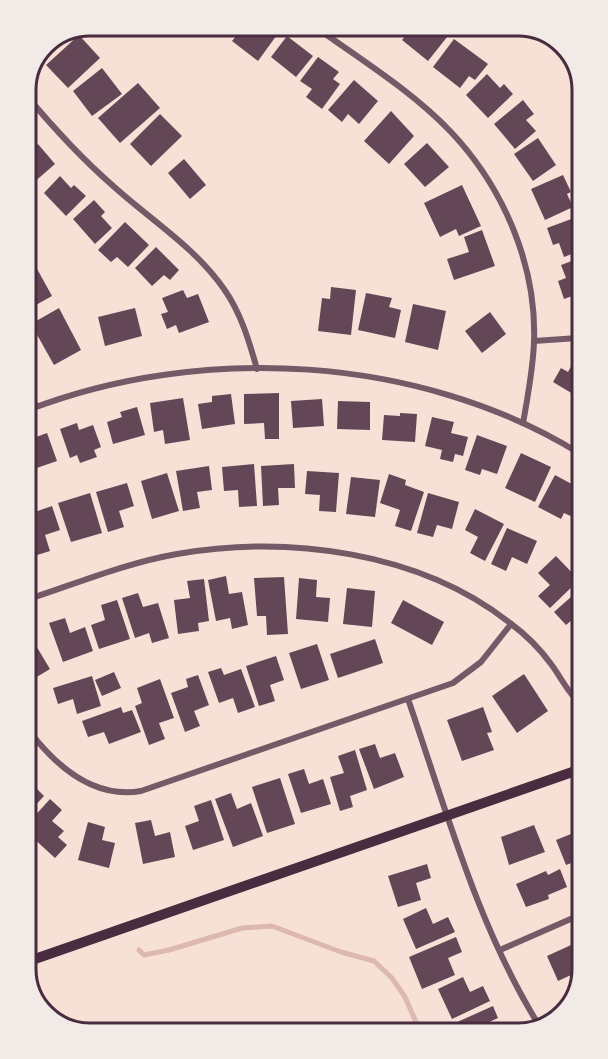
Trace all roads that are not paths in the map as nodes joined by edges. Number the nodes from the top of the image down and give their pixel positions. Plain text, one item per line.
1 (327, 36) edge
2 (36, 107) edge
3 (572, 338) edge
4 (534, 341) junction
5 (257, 369) junction
6 (36, 406) edge
7 (523, 423) junction
8 (572, 449) edge
9 (36, 597) edge
10 (511, 624) junction
11 (572, 692) edge
12 (408, 699) junction
13 (36, 740) edge
14 (572, 772) edge
15 (448, 817) junction
16 (572, 918) edge
17 (500, 950) junction
18 (36, 959) edge
19 (536, 1020) edge

1 - 4 street
2 - 5 street
3 - 4 street
4 - 7 street
5 - 6 street
5 - 7 street
7 - 8 street
9 - 10 street
10 - 11 street
10 - 12 street
12 - 13 street
12 - 15 street
14 - 15 main road
15 - 17 street
15 - 18 main road
16 - 17 street
17 - 19 street

